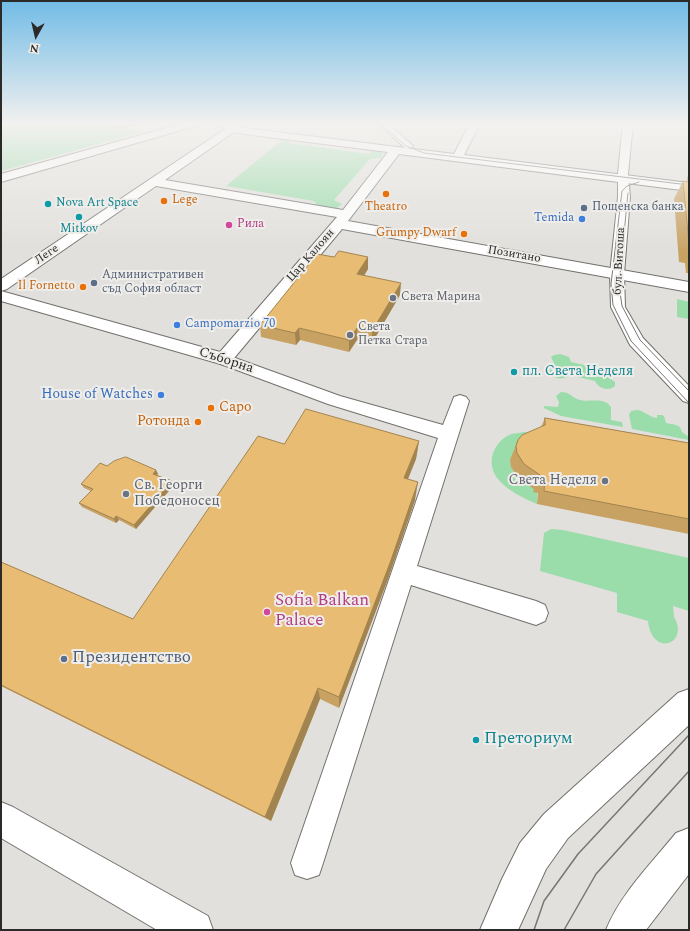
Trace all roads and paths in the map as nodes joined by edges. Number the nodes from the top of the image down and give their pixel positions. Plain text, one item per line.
1 (42, 166) edge
2 (177, 166) edge
3 (383, 166) edge
4 (516, 166) edge
5 (625, 166) edge
6 (1, 178) edge
7 (624, 180) junction
8 (154, 182) junction
9 (689, 187) edge
10 (343, 219) junction
11 (617, 274) junction
12 (1, 286) edge
13 (689, 287) edge
14 (1, 296) edge
15 (224, 359) junction
16 (689, 397) edge
17 (460, 401) dead end
18 (449, 434) junction
19 (404, 572) junction
20 (536, 613) dead end
21 (689, 704) edge
22 (1, 819) edge
23 (689, 846) edge
24 (307, 863) dead end
25 (194, 930) edge
26 (500, 930) edge
27 (625, 930) edge

1 - 6 street
2 - 8 street, Леге
3 - 10 street, Цар Калоян
4 - 7 street
5 - 7 street, бул. Витоша
7 - 9 street
7 - 11 street, бул. Витоша
8 - 10 street, Позитано
8 - 12 street, Леге
10 - 11 street, Позитано
10 - 15 street, Цар Калоян
11 - 13 street, Позитано
11 - 16 street, бул. Витоша
14 - 15 street, Съборна
15 - 18 street, Съборна
17 - 18 street
18 - 19 street
19 - 20 street
19 - 24 street
21 - 26 street
22 - 25 street
23 - 27 street

